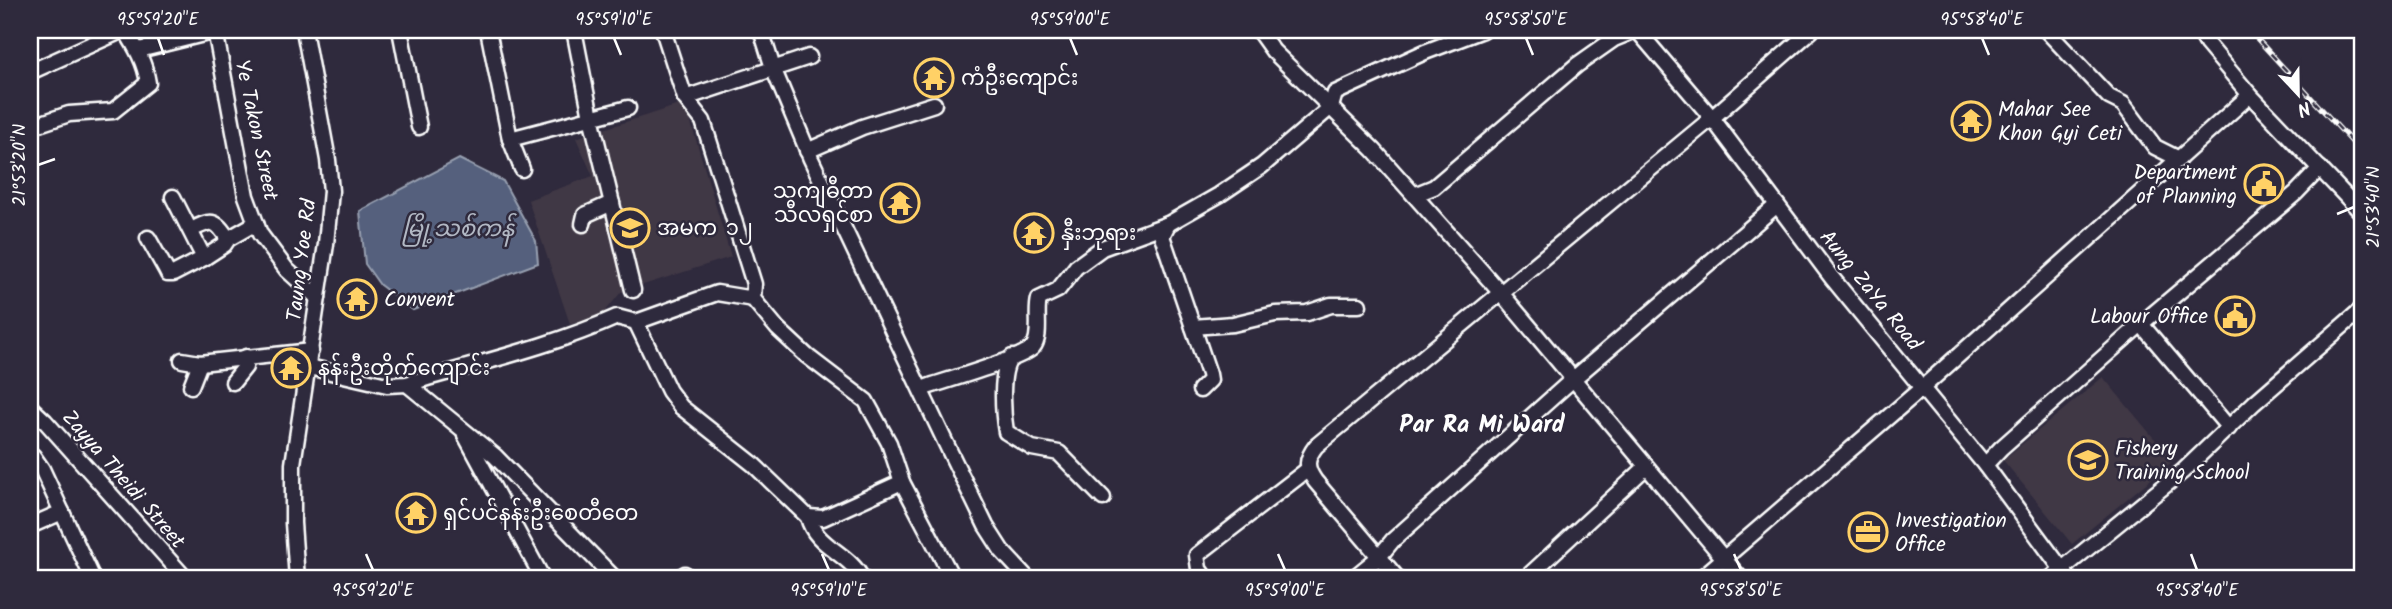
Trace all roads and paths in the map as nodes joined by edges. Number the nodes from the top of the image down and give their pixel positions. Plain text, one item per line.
1 (124, 30) edge
2 (217, 30) edge
3 (303, 30) edge
4 (400, 30) edge
5 (488, 30) edge
6 (574, 30) edge
7 (663, 30) edge
8 (761, 30) edge
9 (1258, 30) edge
10 (1483, 30) edge
11 (1636, 30) edge
12 (1812, 30) edge
13 (2046, 30) edge
14 (2199, 30) edge
15 (139, 50) junction
16 (808, 57) dead end
17 (773, 68) junction
18 (30, 72) edge
19 (2250, 95) junction
20 (685, 99) junction
21 (934, 104) dead end
22 (1331, 107) junction
23 (628, 108) dead end
24 (591, 117) junction
25 (1712, 118) junction
26 (30, 127) edge
27 (419, 127) dead end
28 (510, 139) junction
29 (807, 151) junction
30 (2179, 159) junction
31 (2320, 168) junction
32 (522, 169) dead end
33 (1414, 195) junction
34 (173, 197) dead end
35 (612, 203) junction
36 (1777, 205) junction
37 (2362, 213) edge
38 (256, 223) junction
39 (1168, 224) junction
40 (583, 225) dead end
41 (191, 230) junction
42 (148, 238) dead end
43 (228, 239) junction
44 (204, 258) junction
45 (633, 290) dead end
46 (1501, 293) junction
47 (318, 298) junction
48 (752, 299) junction
49 (1359, 305) dead end
50 (2362, 309) edge
51 (636, 322) junction
52 (2141, 324) junction
53 (1194, 327) junction
54 (311, 351) junction
55 (246, 357) junction
56 (1012, 357) junction
57 (182, 360) dead end
58 (200, 363) junction
59 (309, 367) junction
60 (1572, 380) junction
61 (233, 382) dead end
62 (407, 384) junction
63 (191, 386) dead end
64 (921, 388) junction
65 (1922, 388) junction
66 (1200, 390) dead end
67 (30, 407) edge
68 (456, 423) junction
69 (2229, 428) junction
70 (30, 456) edge
71 (1985, 466) junction
72 (1645, 468) junction
73 (1307, 470) junction
74 (902, 482) junction
75 (1103, 498) dead end
76 (62, 512) junction
77 (808, 517) junction
78 (30, 526) edge
79 (1379, 557) junction
80 (1723, 559) junction
81 (2060, 576) edge
82 (93, 579) edge
83 (187, 579) edge
84 (297, 579) edge
85 (542, 579) edge
86 (615, 579) edge
87 (862, 579) edge
88 (953, 579) edge
89 (1028, 579) edge
90 (1206, 579) edge
91 (1352, 579) edge
92 (1398, 579) edge
93 (1525, 579) edge
94 (1700, 579) edge
95 (1741, 579) edge

1 - 15 street
1 - 18 street
2 - 15 street
2 - 38 street, Ye Takon Street
3 - 47 street, Taung Yoe Rd
4 - 27 street
5 - 28 street
6 - 24 street
7 - 20 street
8 - 17 street
9 - 22 street
10 - 22 street
11 - 25 street, Aung ZaYa Road
11 - 33 street
12 - 25 street
13 - 30 street
14 - 19 street
15 - 26 street
16 - 17 street
17 - 20 street
17 - 29 street
19 - 30 street
19 - 31 street
20 - 48 street
21 - 29 street
22 - 33 street
22 - 39 street
23 - 24 street
24 - 28 street
24 - 35 street
25 - 36 street, Aung ZaYa Road
25 - 46 street
28 - 32 street
29 - 64 street
30 - 65 street
31 - 37 street
31 - 52 street
33 - 46 street
34 - 41 street
35 - 40 street
35 - 45 street
36 - 60 street
36 - 65 street, Aung ZaYa Road
38 - 43 street
38 - 47 street, Ye Takon Street
39 - 53 street
39 - 56 street
41 - 43 street
41 - 44 street
42 - 44 street
43 - 44 street
46 - 60 street
46 - 73 street
47 - 54 street, Taung Yoe Rd
48 - 51 street
48 - 74 street
49 - 53 street
50 - 69 street
51 - 62 street
51 - 77 street
52 - 69 street
52 - 71 street
53 - 66 street
54 - 55 street
54 - 59 street, Taung Yoe Rd
55 - 58 street
55 - 61 street
56 - 64 street
56 - 75 street
57 - 58 street
58 - 63 street
59 - 62 street
59 - 84 street, Taung Yoe Rd
60 - 72 street
60 - 79 street
62 - 68 street
64 - 89 street
65 - 71 street, Aung ZaYa Road
65 - 80 street
67 - 83 street, Zayya Theidi Street
68 - 85 street
68 - 86 street
69 - 81 street
70 - 76 street
71 - 81 street, Aung ZaYa Road
72 - 80 street
72 - 93 street
73 - 79 street
73 - 90 street
74 - 77 street
74 - 88 street
76 - 78 street
76 - 82 street
77 - 87 street
79 - 91 street
79 - 92 street
80 - 94 street
80 - 95 street

